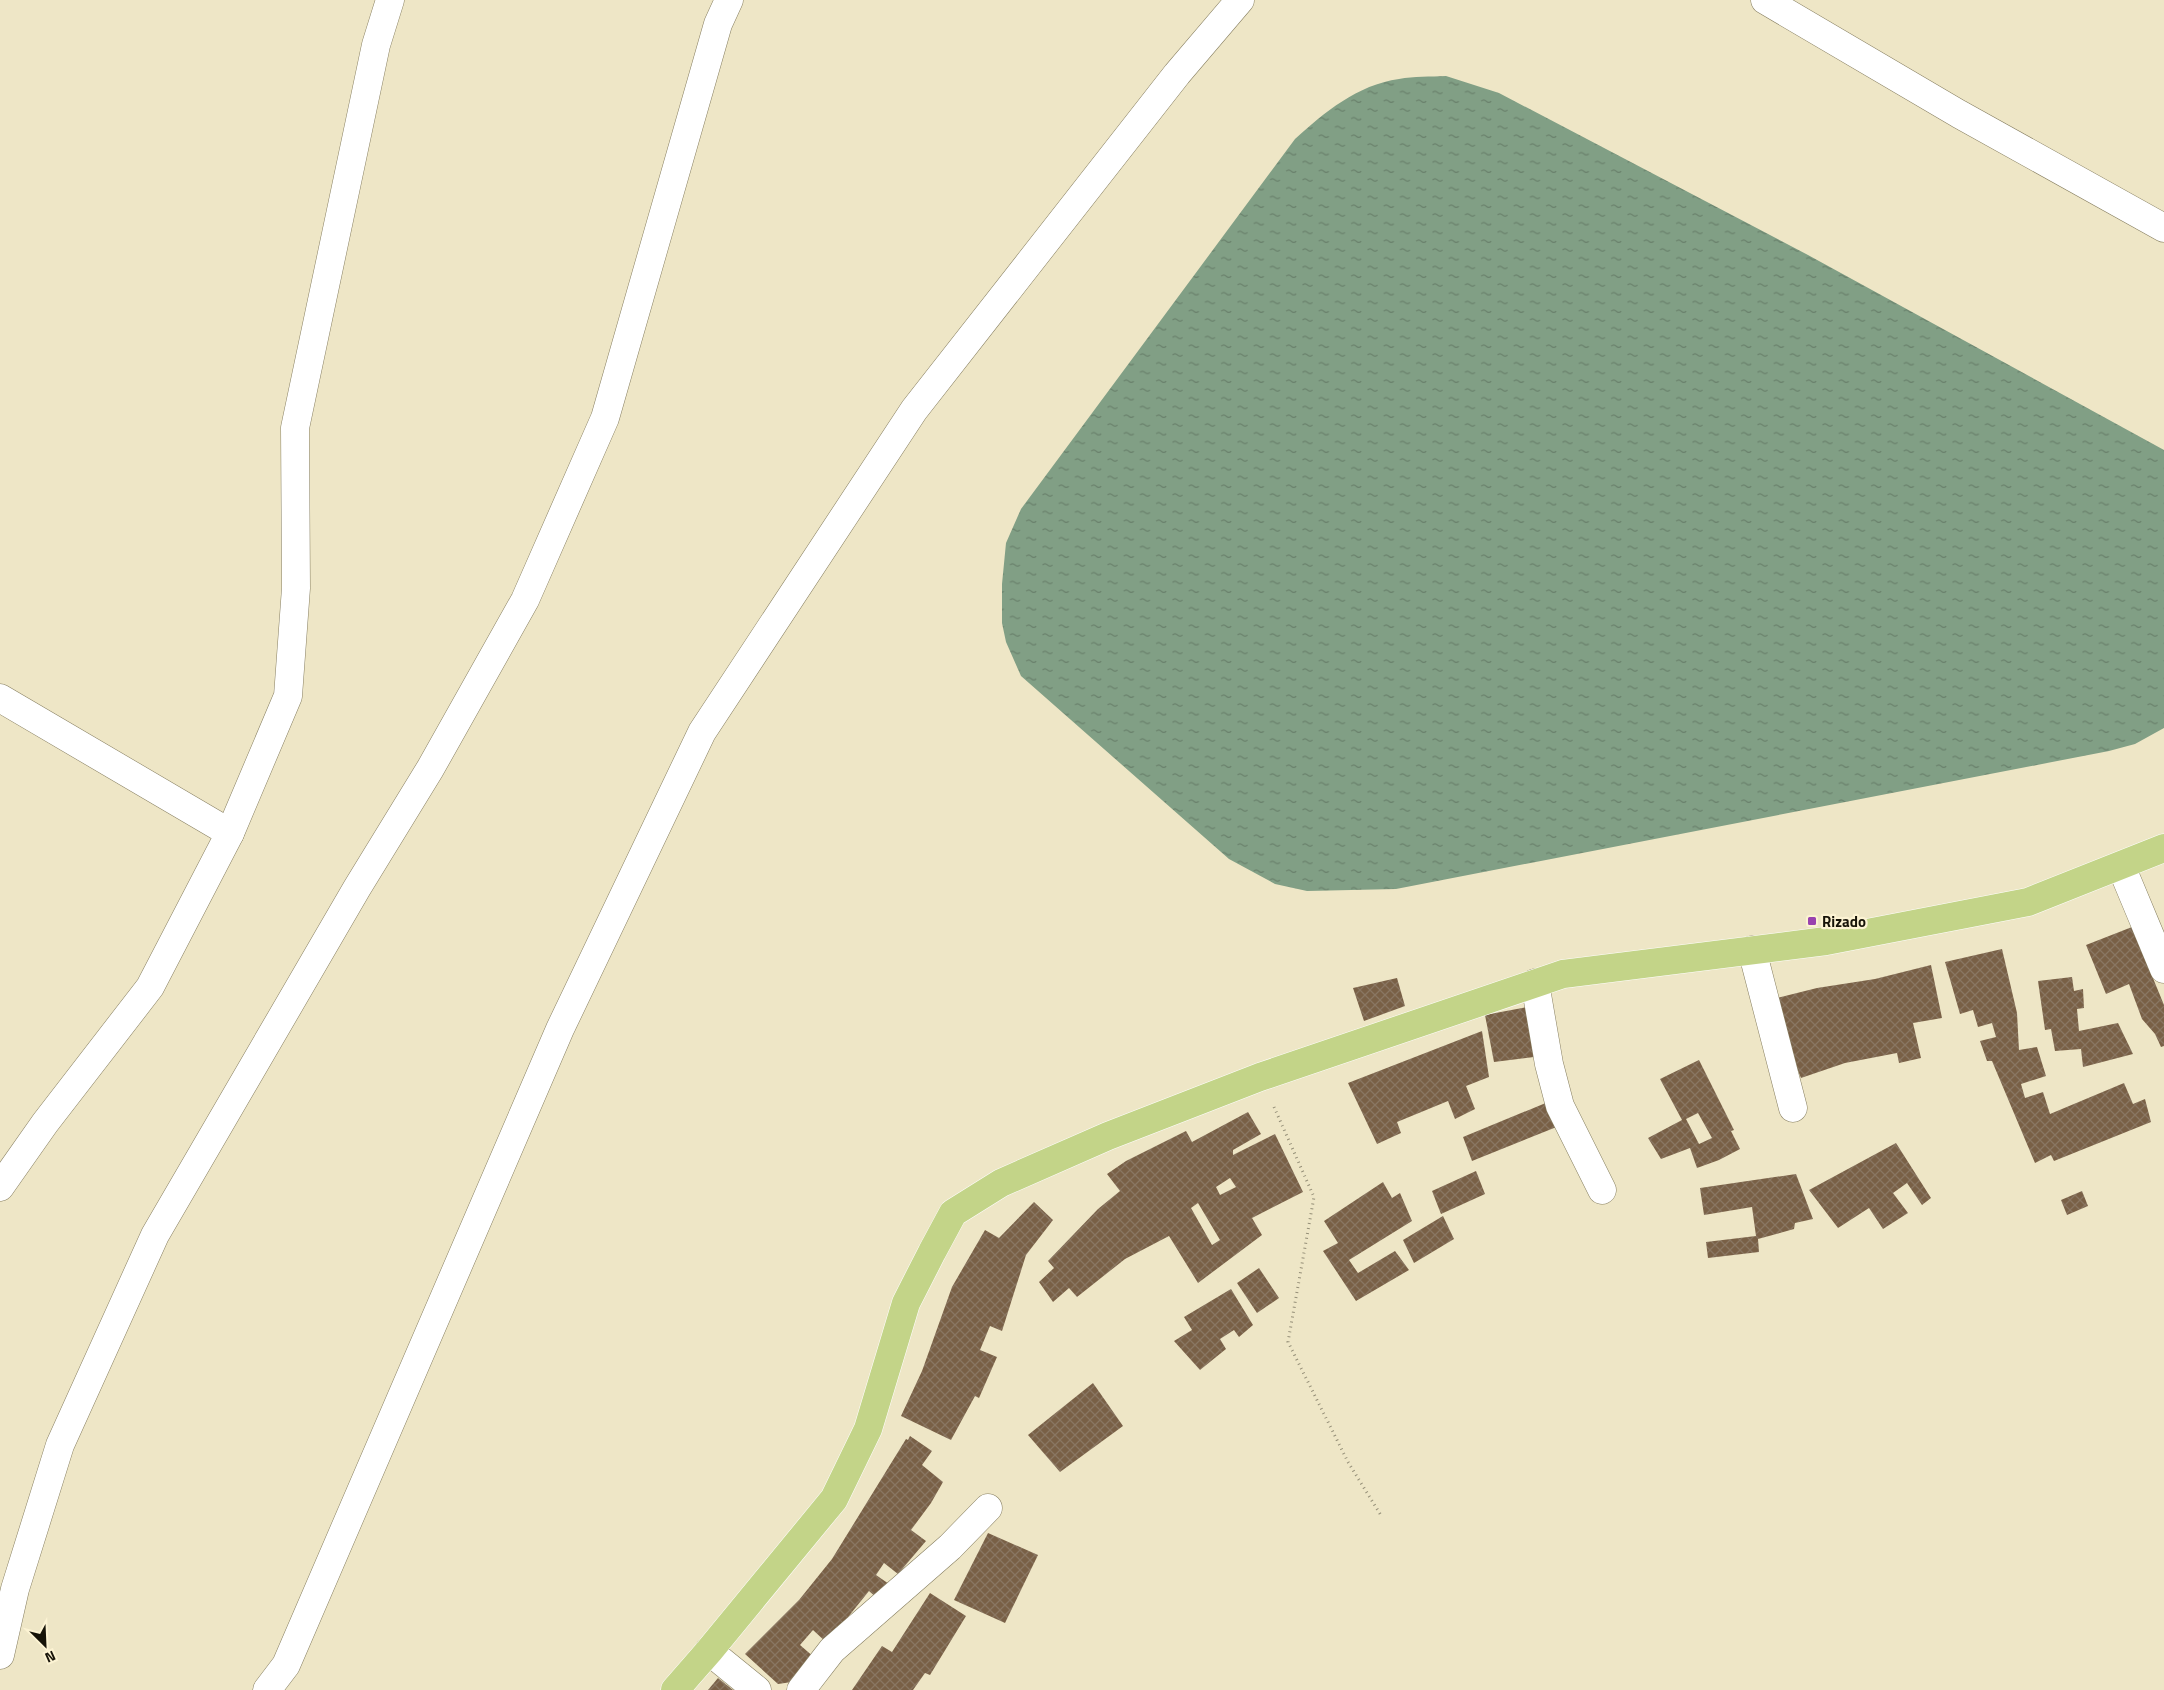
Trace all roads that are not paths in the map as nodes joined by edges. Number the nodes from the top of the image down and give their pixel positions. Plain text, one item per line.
1 (390, 0) edge
2 (729, 0) edge
3 (1240, 0) edge
4 (1766, 0) edge
5 (2164, 228) edge
6 (0, 698) edge
7 (230, 833) junction
8 (2164, 848) edge
9 (2121, 866) junction
10 (1752, 950) junction
11 (2164, 969) edge
12 (1535, 984) junction
13 (1793, 1108) dead end
14 (0, 1187) edge
15 (1602, 1190) dead end
16 (988, 1508) dead end
17 (710, 1651) junction
18 (0, 1655) edge
19 (267, 1690) edge
20 (675, 1690) edge
21 (757, 1690) edge
22 (802, 1690) edge

1 - 7 street
2 - 18 street
3 - 19 street
4 - 5 street
6 - 7 street
7 - 14 street
8 - 9 main road
9 - 10 main road
9 - 11 street
10 - 12 main road
10 - 13 street
12 - 15 street
12 - 17 main road
16 - 22 street
17 - 20 main road
17 - 21 street

